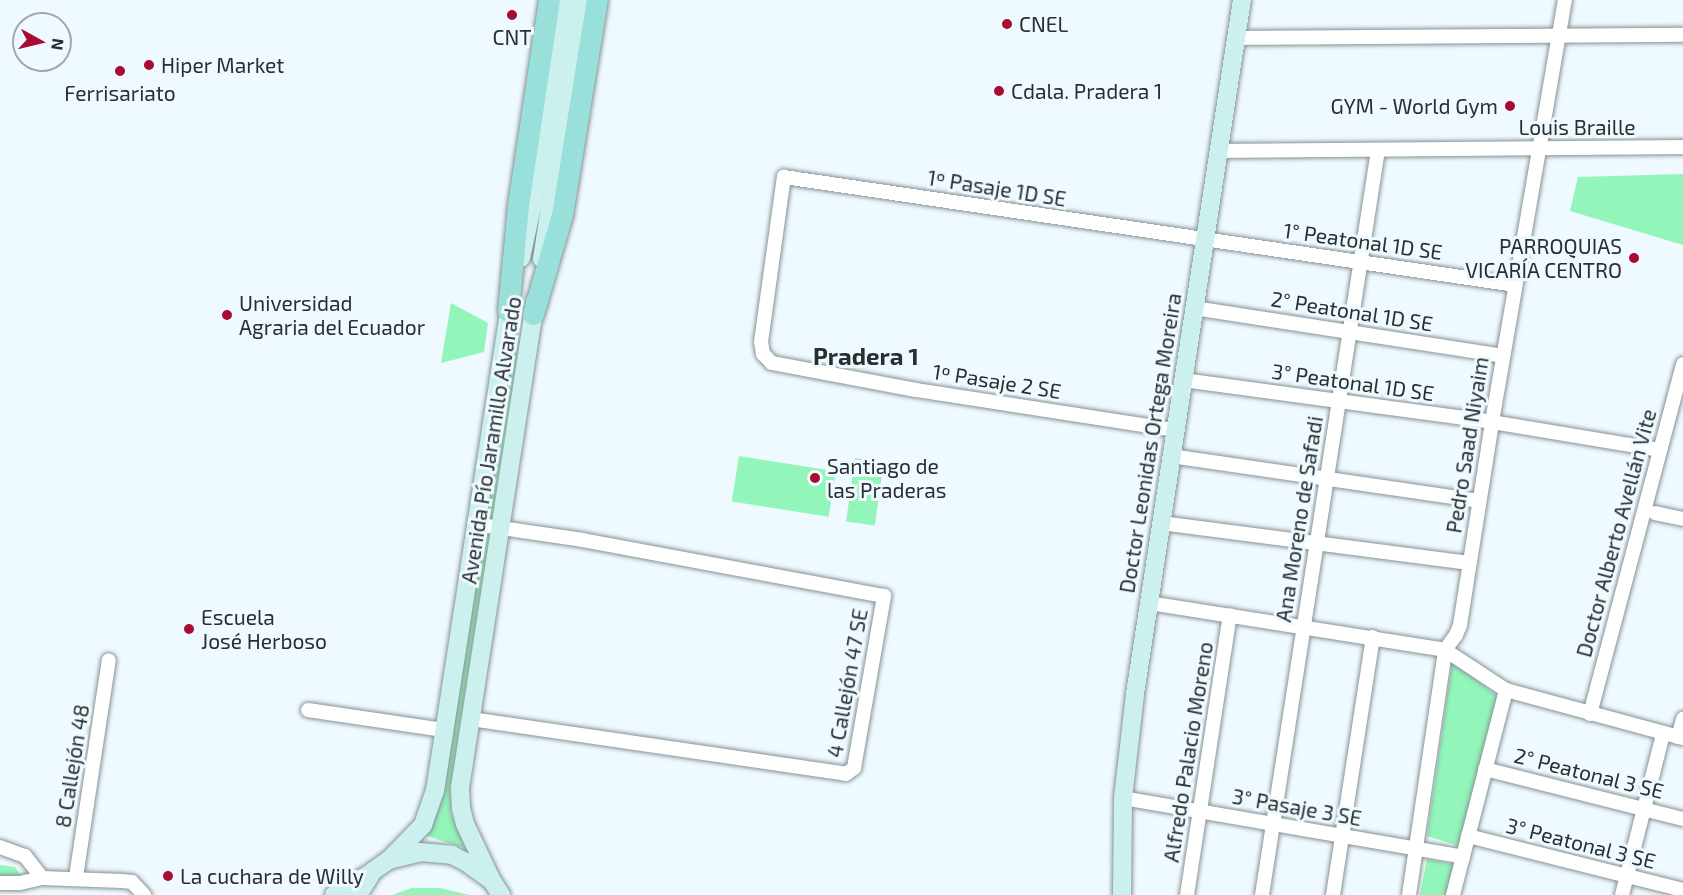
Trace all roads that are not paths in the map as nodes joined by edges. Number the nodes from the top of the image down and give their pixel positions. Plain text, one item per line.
1 (549, 0) edge
2 (565, 0) edge
3 (582, 0) edge
4 (597, 0) edge
5 (1242, 0) edge
6 (1565, 0) edge
7 (1683, 35) edge
8 (1559, 36) junction
9 (1236, 38) junction
10 (1683, 147) edge
11 (1539, 148) junction
12 (1378, 150) junction
13 (1218, 151) junction
14 (544, 191) junction
15 (1204, 239) junction
16 (1360, 262) junction
17 (1515, 285) junction
18 (1194, 308) junction
19 (508, 311) junction
20 (533, 314) junction
21 (1349, 332) junction
22 (1503, 356) junction
23 (1683, 364) edge
24 (777, 366) joint
25 (1183, 380) junction
26 (1338, 401) junction
27 (1492, 422) junction
28 (1175, 430) junction
29 (1660, 450) junction
30 (1171, 456) junction
31 (1326, 479) junction
32 (1479, 501) junction
33 (1655, 513) dead end
34 (1683, 519) edge
35 (475, 524) junction
36 (1161, 524) junction
37 (500, 528) junction
38 (1316, 544) junction
39 (1469, 563) junction
40 (1149, 603) junction
41 (1230, 615) junction
42 (1303, 627) junction
43 (1373, 637) junction
44 (1445, 650) junction
45 (109, 660) dead end
46 (1506, 690) junction
47 (308, 710) dead end
48 (1590, 714) junction
49 (471, 718) junction
50 (1683, 719) edge
51 (444, 730) junction
52 (1663, 734) junction
53 (1681, 738) edge
54 (1485, 769) junction
55 (1123, 798) junction
56 (1644, 809) junction
57 (1200, 812) junction
58 (1683, 819) edge
59 (1273, 824) junction
60 (1342, 836) junction
61 (1468, 836) junction
62 (0, 847) edge
63 (1416, 849) junction
64 (1462, 857) junction
65 (389, 860) junction
66 (373, 871) junction
67 (1627, 876) junction
68 (76, 877) junction
69 (42, 878) junction
70 (0, 883) edge
71 (499, 890) edge
72 (1683, 890) edge
73 (144, 895) edge
74 (334, 895) edge
75 (358, 895) edge
76 (1122, 895) edge
77 (1187, 895) edge
78 (1262, 895) edge
79 (1334, 895) edge
80 (1409, 895) edge
81 (1453, 895) edge
82 (1622, 895) edge

1 - 19 main road
2 - 14 main road, Avenida Pío Jaramillo Alvarado
3 - 14 main road, Avenida Pío Jaramillo Alvarado
4 - 20 main road
5 - 9 main road, Doctor Leonidas Ortega Moreira
6 - 8 street, Pedro Saad Niyaim
7 - 8 street
8 - 9 street
8 - 11 street, Pedro Saad Niyaim
9 - 13 main road, Doctor Leonidas Ortega Moreira
10 - 11 street, Louis Braille
11 - 12 street, Louis Braille
11 - 17 street, Pedro Saad Niyaim
12 - 13 street, Louis Braille
12 - 16 street, Ana Moreno de Safadi
13 - 15 main road, Doctor Leonidas Ortega Moreira
14 - 19 main road, Avenida Pío Jaramillo Alvarado
14 - 20 main road, Avenida Pío Jaramillo Alvarado
15 - 16 street, 1° Peatonal 1D SE
15 - 18 main road, Doctor Leonidas Ortega Moreira
15 - 24 street, 1º Pasaje 1D SE
16 - 17 street, 1° Peatonal 1D SE
16 - 21 street, Ana Moreno de Safadi
17 - 22 street, Pedro Saad Niyaim
18 - 21 street, 2° Peatonal 1D SE
18 - 25 main road, Doctor Leonidas Ortega Moreira
19 - 35 main road, Avenida Pío Jaramillo Alvarado
20 - 37 main road, Avenida Pío Jaramillo Alvarado
21 - 22 street, 2° Peatonal 1D SE
21 - 26 street, Ana Moreno de Safadi
22 - 27 street, Pedro Saad Niyaim
23 - 29 street, Doctor Alberto Avellán Vite
24 - 28 street, 1º Pasaje 2 SE
25 - 26 street, 3° Peatonal 1D SE
25 - 28 main road, Doctor Leonidas Ortega Moreira
26 - 27 street, 3° Peatonal 1D SE
26 - 31 street, Ana Moreno de Safadi
27 - 29 street, 3° Peatonal 1D SE
27 - 32 street, Pedro Saad Niyaim
28 - 30 main road, Doctor Leonidas Ortega Moreira
29 - 48 street, Doctor Alberto Avellán Vite
30 - 31 street
30 - 36 main road, Doctor Leonidas Ortega Moreira
31 - 32 street
31 - 38 street, Ana Moreno de Safadi
32 - 39 street, Pedro Saad Niyaim
33 - 34 street
35 - 37 street
35 - 51 main road, Avenida Pío Jaramillo Alvarado
36 - 38 street
36 - 40 main road, Doctor Leonidas Ortega Moreira
37 - 49 main road, Avenida Pío Jaramillo Alvarado
37 - 49 street, 4 Callejón 47 SE
38 - 39 street
38 - 42 street, Ana Moreno de Safadi
39 - 44 street, Pedro Saad Niyaim
40 - 41 street
40 - 55 main road, Doctor Leonidas Ortega Moreira
41 - 42 street
41 - 57 street, Alfredo Palacio Moreno
42 - 43 street
42 - 59 street, Ana Moreno de Safadi
43 - 44 street
43 - 60 street
44 - 46 street
44 - 63 street, Pedro Saad Niyaim
45 - 68 street, 8 Callejón 48
46 - 48 street
46 - 54 street
47 - 51 street
48 - 52 street
49 - 71 main road, Avenida Pío Jaramillo Alvarado
50 - 53 street
51 - 65 main road, Avenida Pío Jaramillo Alvarado
52 - 53 street
52 - 56 street
54 - 56 street, 2° Peatonal 3 SE
54 - 61 street
55 - 57 street, 3° Pasaje 3 SE
55 - 76 main road, Doctor Leonidas Ortega Moreira
56 - 58 street, 2° Peatonal 3 SE
56 - 67 street
57 - 59 street, 3° Pasaje 3 SE
57 - 77 street, Alfredo Palacio Moreno
59 - 60 street, 3° Pasaje 3 SE
59 - 78 street, Ana Moreno de Safadi
60 - 63 street, 3° Pasaje 3 SE
60 - 79 street
61 - 64 street
61 - 67 street, 3° Peatonal 3 SE
62 - 69 street
63 - 64 street, 3° Pasaje 3 SE
63 - 80 street, Pedro Saad Niyaim
64 - 81 street
65 - 66 main road
65 - 71 main road
66 - 74 main road
66 - 75 main road
67 - 72 street, 3° Peatonal 3 SE
67 - 82 street
68 - 69 street
68 - 73 street
69 - 70 street

